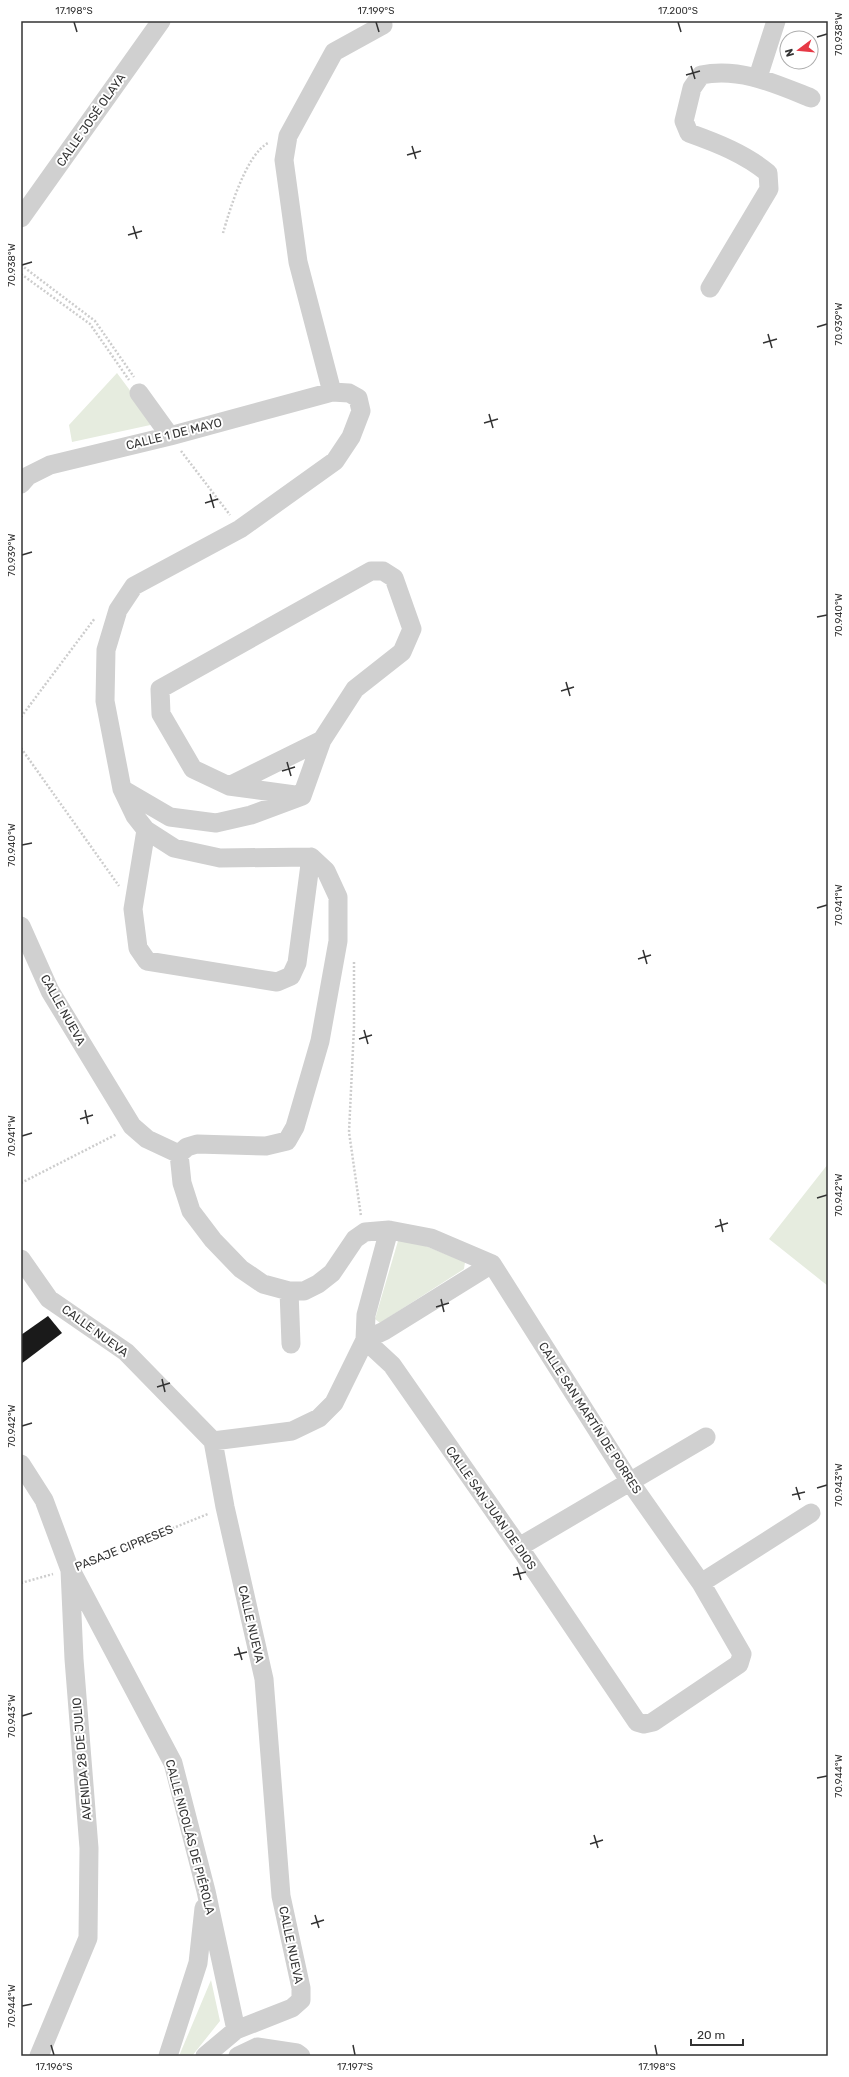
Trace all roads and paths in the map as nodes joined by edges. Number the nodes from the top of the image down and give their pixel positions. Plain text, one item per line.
1 (161, 21) edge
2 (776, 21) edge
3 (384, 26) dead end
4 (758, 77) junction
5 (811, 98) dead end
6 (288, 136) junction
7 (21, 218) edge
8 (223, 233) dead end
9 (21, 265) edge
10 (21, 274) edge
11 (710, 288) dead end
12 (332, 392) junction
13 (139, 394) junction
14 (170, 436) junction
15 (21, 484) edge
16 (240, 529) junction
17 (86, 629) dead end
18 (21, 717) edge
19 (322, 740) junction
20 (21, 748) edge
21 (229, 786) junction
22 (122, 789) junction
23 (302, 796) junction
24 (146, 830) junction
25 (311, 857) junction
26 (110, 873) dead end
27 (21, 926) edge
28 (338, 941) junction
29 (132, 1126) junction
30 (179, 1154) junction
31 (21, 1183) edge
32 (389, 1230) junction
33 (365, 1232) junction
34 (21, 1259) edge
35 (492, 1264) junction
36 (289, 1291) junction
37 (365, 1340) junction
38 (291, 1344) dead end
39 (706, 1437) dead end
40 (213, 1441) junction
41 (21, 1464) edge
42 (630, 1482) junction
43 (225, 1507) junction
44 (812, 1513) dead end
45 (519, 1547) junction
46 (70, 1570) junction
47 (21, 1583) edge
48 (701, 1583) junction
49 (739, 1664) joint
50 (206, 1892) junction
51 (236, 2030) junction
52 (39, 2056) edge
53 (168, 2056) edge
54 (206, 2056) edge
55 (238, 2056) edge
56 (301, 2056) edge

1 - 7 street, CALLE JOSÉ OLAYA
2 - 4 street
3 - 6 street
4 - 5 street
4 - 11 street
6 - 8 path
6 - 12 street
9 - 13 path
10 - 13 path
12 - 14 street, CALLE 1 DE MAYO
12 - 16 street
13 - 14 street
14 - 15 street, CALLE 1 DE MAYO
14 - 16 path
16 - 22 street
17 - 18 path
19 - 21 street
19 - 21 street
19 - 23 street
20 - 26 path
21 - 23 street
22 - 23 street
22 - 24 street
24 - 25 street
24 - 25 street
25 - 28 street
27 - 29 street, CALLE NUEVA
28 - 30 street
28 - 33 path
29 - 30 street, CALLE NUEVA
29 - 31 path
30 - 36 street
32 - 33 street
32 - 35 street
32 - 37 street
33 - 36 street
34 - 40 street, CALLE NUEVA
35 - 37 street
35 - 42 street, CALLE SAN MARTÍN DE PORRES
36 - 38 street
37 - 40 street
37 - 45 street, CALLE SAN JUAN DE DIOS
39 - 42 street
40 - 43 street, CALLE NUEVA
41 - 46 street, AVENIDA 28 DE JULIO
42 - 45 street
42 - 48 street, CALLE SAN MARTÍN DE PORRES
43 - 46 path, PASAJE CIPRESES
43 - 51 street, CALLE NUEVA
44 - 48 street
45 - 49 street, CALLE SAN JUAN DE DIOS
46 - 47 path, PASAJE CIPRESES
46 - 50 street, CALLE NICOLÁS DE PIÉROLA
46 - 52 street, AVENIDA 28 DE JULIO
48 - 49 street, CALLE SAN MARTÍN DE PORRES
50 - 51 street, CALLE NICOLÁS DE PIÉROLA
50 - 53 street
51 - 54 street, CALLE NUEVA
55 - 56 street

